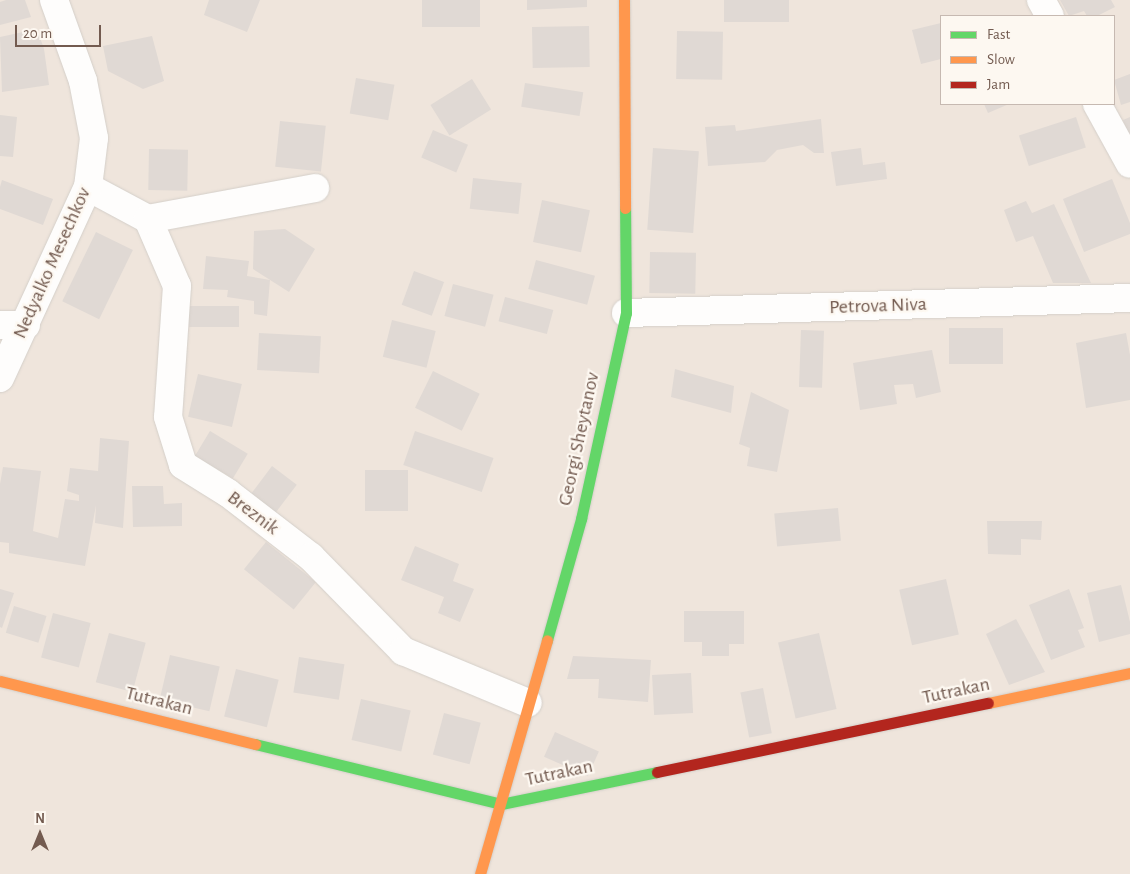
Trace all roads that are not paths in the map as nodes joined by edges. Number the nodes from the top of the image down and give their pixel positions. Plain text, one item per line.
1 (54, 0) edge
2 (624, 0) edge
3 (1041, 0) edge
4 (1049, 15) edge
5 (1098, 105) edge
6 (1130, 164) edge
7 (88, 187) junction
8 (315, 188) dead end
9 (148, 219) junction
10 (1130, 298) edge
11 (626, 313) junction
12 (13, 325) edge
13 (0, 378) edge
14 (1130, 674) edge
15 (0, 681) edge
16 (528, 702) junction
17 (501, 804) junction
18 (480, 874) edge

1 - 7 street, Nedyalko Mesechkov
2 - 11 street, Georgi Sheytanov
3 - 4 street
5 - 6 street
7 - 9 street
7 - 12 street, Nedyalko Mesechkov
8 - 9 street
9 - 16 street, Breznik
10 - 11 street, Petrova Niva
11 - 16 street, Georgi Sheytanov
12 - 13 street, Nedyalko Mesechkov
14 - 17 street, Tutrakan
15 - 17 street, Tutrakan
16 - 17 street, Georgi Sheytanov
17 - 18 street, Georgi Sheytanov

